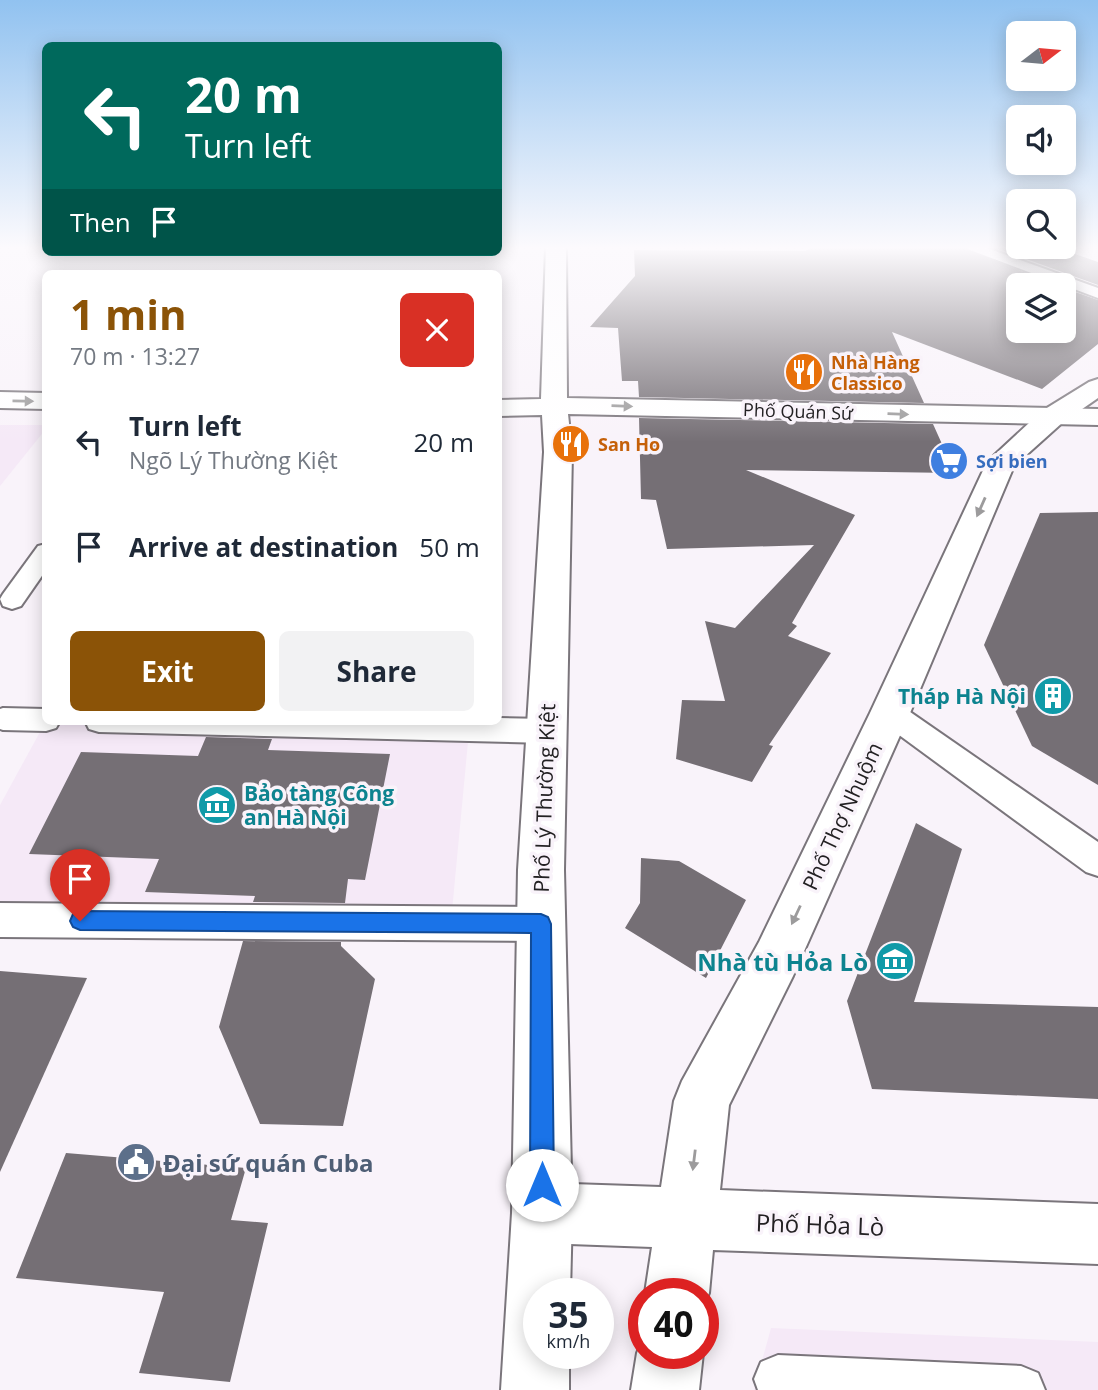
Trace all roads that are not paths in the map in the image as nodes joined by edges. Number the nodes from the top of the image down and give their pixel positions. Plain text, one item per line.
1 (555, 312) edge
2 (1098, 387) edge
3 (0, 400) edge
4 (42, 401) edge
5 (553, 407) junction
6 (502, 408) edge
7 (1052, 417) junction
8 (1098, 417) edge
9 (42, 558) edge
10 (12, 600) dead end
11 (890, 713) junction
12 (3, 719) dead end
13 (42, 720) edge
14 (298, 725) edge
15 (546, 730) junction
16 (1098, 861) edge
17 (0, 920) edge
18 (541, 924) junction
19 (542, 1213) junction
20 (687, 1219) junction
21 (1098, 1234) edge
22 (679, 1278) edge
23 (668, 1369) edge
24 (778, 1379) dead end
25 (535, 1390) edge
26 (665, 1390) edge
27 (1021, 1390) edge

1 - 5 street, Phố Lý Thường Kiệt
2 - 7 street, Phố Thợ Nhuộm
3 -> 4 street
5 - 6 street, Phố Quán Sứ
5 -> 7 street, Phố Quán Sứ
5 - 15 street, Phố Lý Thường Kiệt
7 - 8 street, Phố Quán Sứ
7 -> 11 street, Phố Thợ Nhuộm
9 - 10 lane
11 - 16 lane
11 -> 20 street, Phố Thợ Nhuộm
12 - 13 lane
14 - 15 lane
15 - 18 street, Phố Lý Thường Kiệt
17 - 18 lane
18 - 19 street, Phố Lý Thường Kiệt
19 - 20 street, Phố Hỏa Lò
19 - 25 street, Phố Lý Thường Kiệt
20 - 21 street, Phố Hỏa Lò
20 - 22 street, Phố Thợ Nhuộm
23 - 26 street
24 - 27 lane

